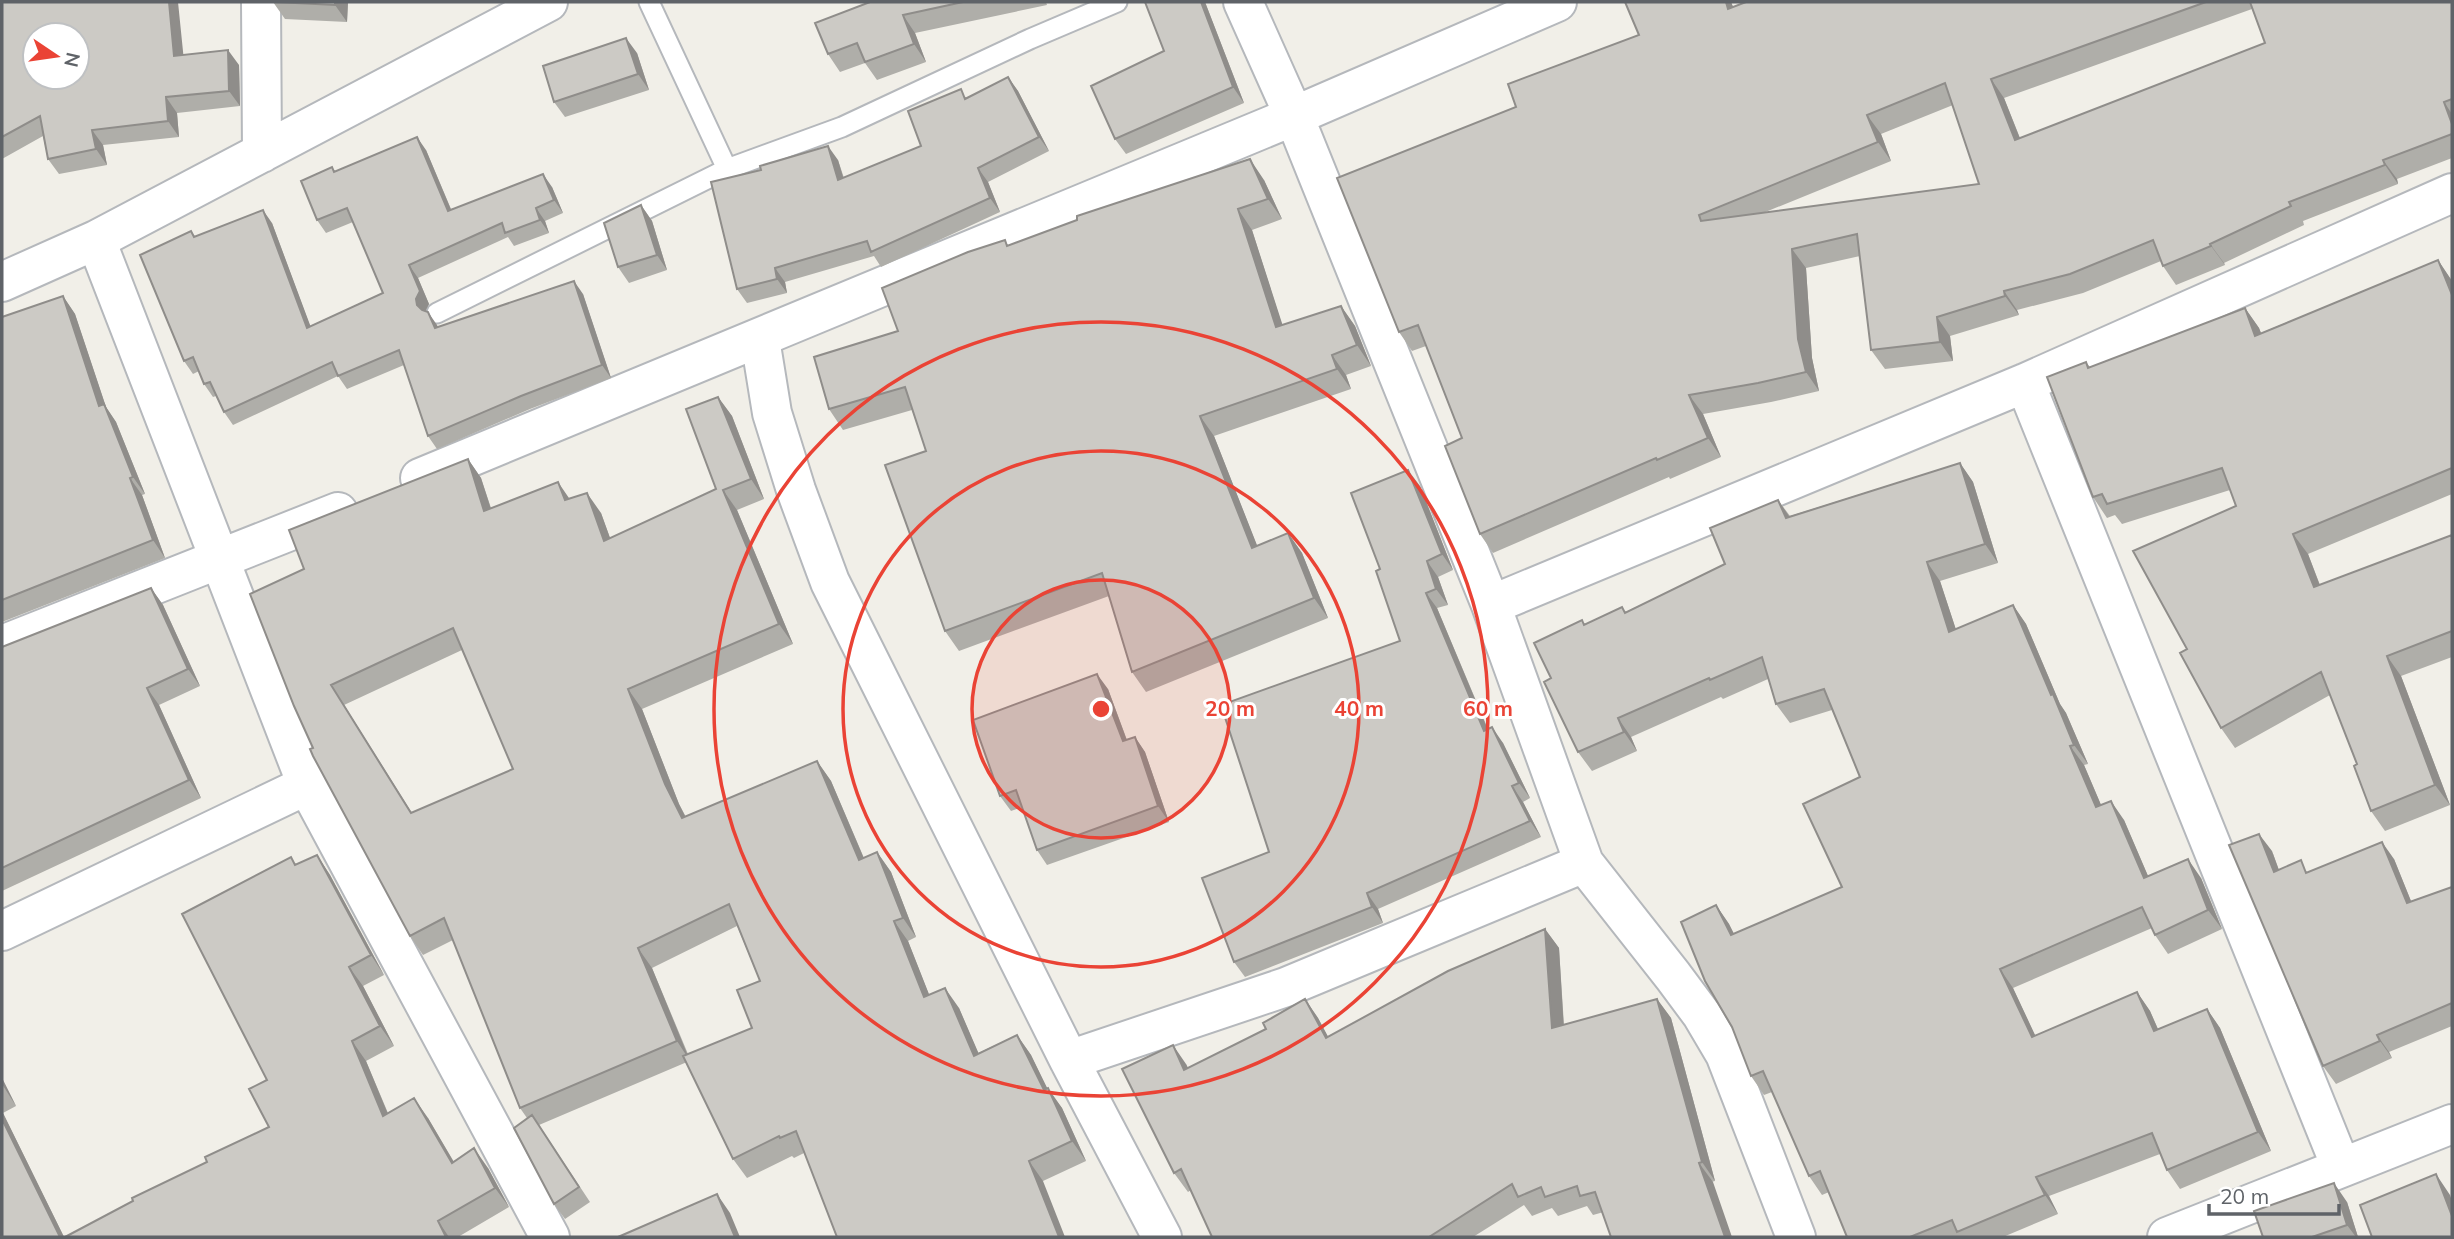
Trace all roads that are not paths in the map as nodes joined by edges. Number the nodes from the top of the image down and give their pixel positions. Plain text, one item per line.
1 (261, 2) edge
2 (548, 2) edge
3 (649, 2) edge
4 (1117, 2) edge
5 (1243, 2) edge
6 (1558, 2) edge
7 (1294, 116) junction
8 (262, 153) junction
9 (727, 169) junction
10 (2452, 192) edge
11 (96, 240) junction
12 (2, 282) edge
13 (437, 313) dead end
14 (760, 339) junction
15 (2025, 383) junction
16 (221, 560) junction
17 (1491, 605) junction
18 (2, 645) edge
19 (307, 785) junction
20 (1584, 863) junction
21 (2, 931) edge
22 (1069, 1060) junction
23 (2452, 1124) edge
24 (2341, 1167) junction
25 (550, 1237) edge
26 (1162, 1237) edge
27 (1796, 1237) edge
28 (2167, 1237) edge

1 - 8 street
2 - 8 street
3 - 9 lane
4 - 9 lane
5 - 7 street
6 - 7 street
7 - 14 street
7 - 17 street
8 - 11 street
9 - 13 lane
10 - 15 street
11 - 12 street
11 - 16 street
14 - 16 street
14 - 22 street
15 - 17 street
15 - 24 street
16 - 18 street
16 - 19 street
17 - 20 street
19 - 21 street
19 - 25 street
20 - 22 street
20 - 27 street
22 - 26 street
23 - 24 street
24 - 28 street

